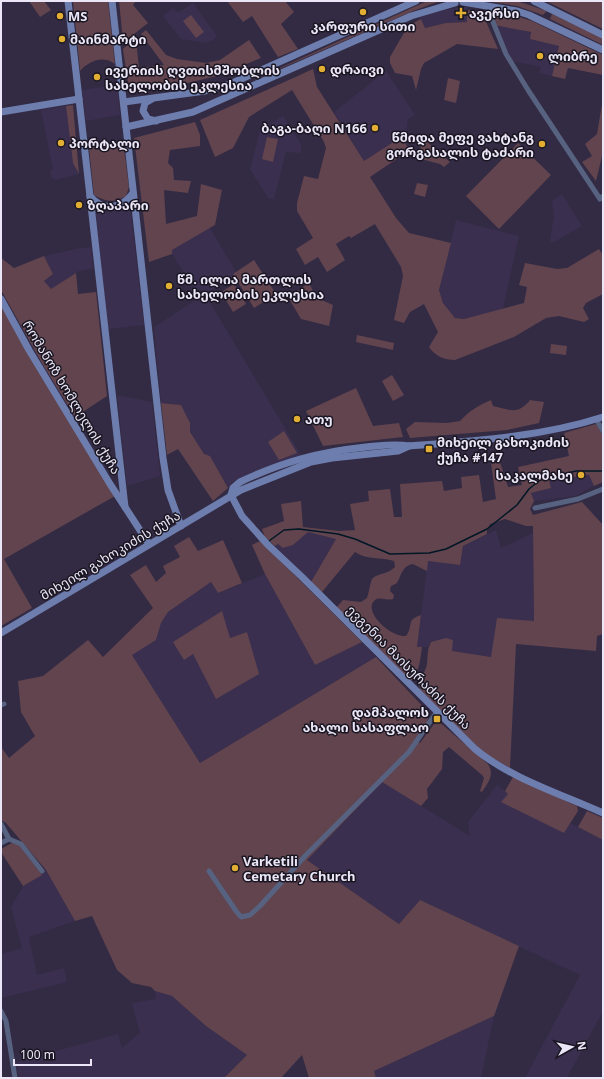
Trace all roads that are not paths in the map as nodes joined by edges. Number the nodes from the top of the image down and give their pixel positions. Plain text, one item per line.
1 (68, 1) edge
2 (112, 1) edge
3 (416, 1) edge
4 (534, 1) edge
5 (453, 2) edge
6 (464, 2) edge
7 (492, 7) junction
8 (550, 8) junction
9 (544, 20) junction
10 (603, 35) edge
11 (603, 50) edge
12 (248, 75) junction
13 (233, 82) junction
14 (252, 86) junction
15 (239, 92) junction
16 (154, 98) junction
17 (78, 99) junction
18 (124, 102) junction
19 (1, 112) edge
20 (157, 122) junction
21 (126, 127) junction
22 (133, 193) junction
23 (89, 196) junction
24 (602, 197) edge
25 (1, 298) edge
26 (600, 418) edge
27 (603, 430) edge
28 (120, 469) junction
29 (104, 472) junction
30 (603, 489) edge
31 (231, 495) junction
32 (125, 507) junction
33 (535, 508) dead end
34 (181, 526) junction
35 (149, 544) junction
36 (1, 634) edge
37 (436, 713) junction
38 (603, 814) edge
39 (1, 824) edge
40 (9, 839) junction
41 (1, 844) edge
42 (42, 871) dead end
43 (209, 871) dead end
44 (1, 1011) edge
45 (15, 1078) edge

1 - 17 main road
2 - 18 main road
3 - 12 main road
4 - 8 main road
5 - 6 main road
5 - 14 main road
6 - 7 main road
7 - 9 main road
7 - 24 street
8 - 9 main road
8 - 10 main road
9 - 11 main road
12 - 13 main road
12 - 14 main road
13 - 15 main road
13 - 16 main road
14 - 15 main road
15 - 20 main road
16 - 18 main road
16 - 20 main road
17 - 19 main road
17 - 23 main road
18 - 21 main road
20 - 21 main road
21 - 22 main road
22 - 23 main road
22 - 34 main road
23 - 28 main road
25 - 29 main road, რომანოზ ხომლელის ქუჩა
26 - 27 street
26 - 31 main road, მიხეილ გახოკიძის ქუჩა
28 - 29 main road
28 - 32 main road
29 - 32 main road, რომანოზ ხომლელის ქუჩა
30 - 33 street
31 - 34 main road, მიხეილ გახოკიძის ქუჩა
31 - 37 main road, ევგენია მაისურაძის ქუჩა
32 - 35 main road, რომანოზ ხომლელის ქუჩა
34 - 35 main road, მიხეილ გახოკიძის ქუჩა
35 - 36 main road, მიხეილ გახოკიძის ქუჩა
37 - 38 main road, ევგენია მაისურაძის ქუჩა
37 - 43 street
39 - 40 street
40 - 41 street
40 - 42 street
44 - 45 street

